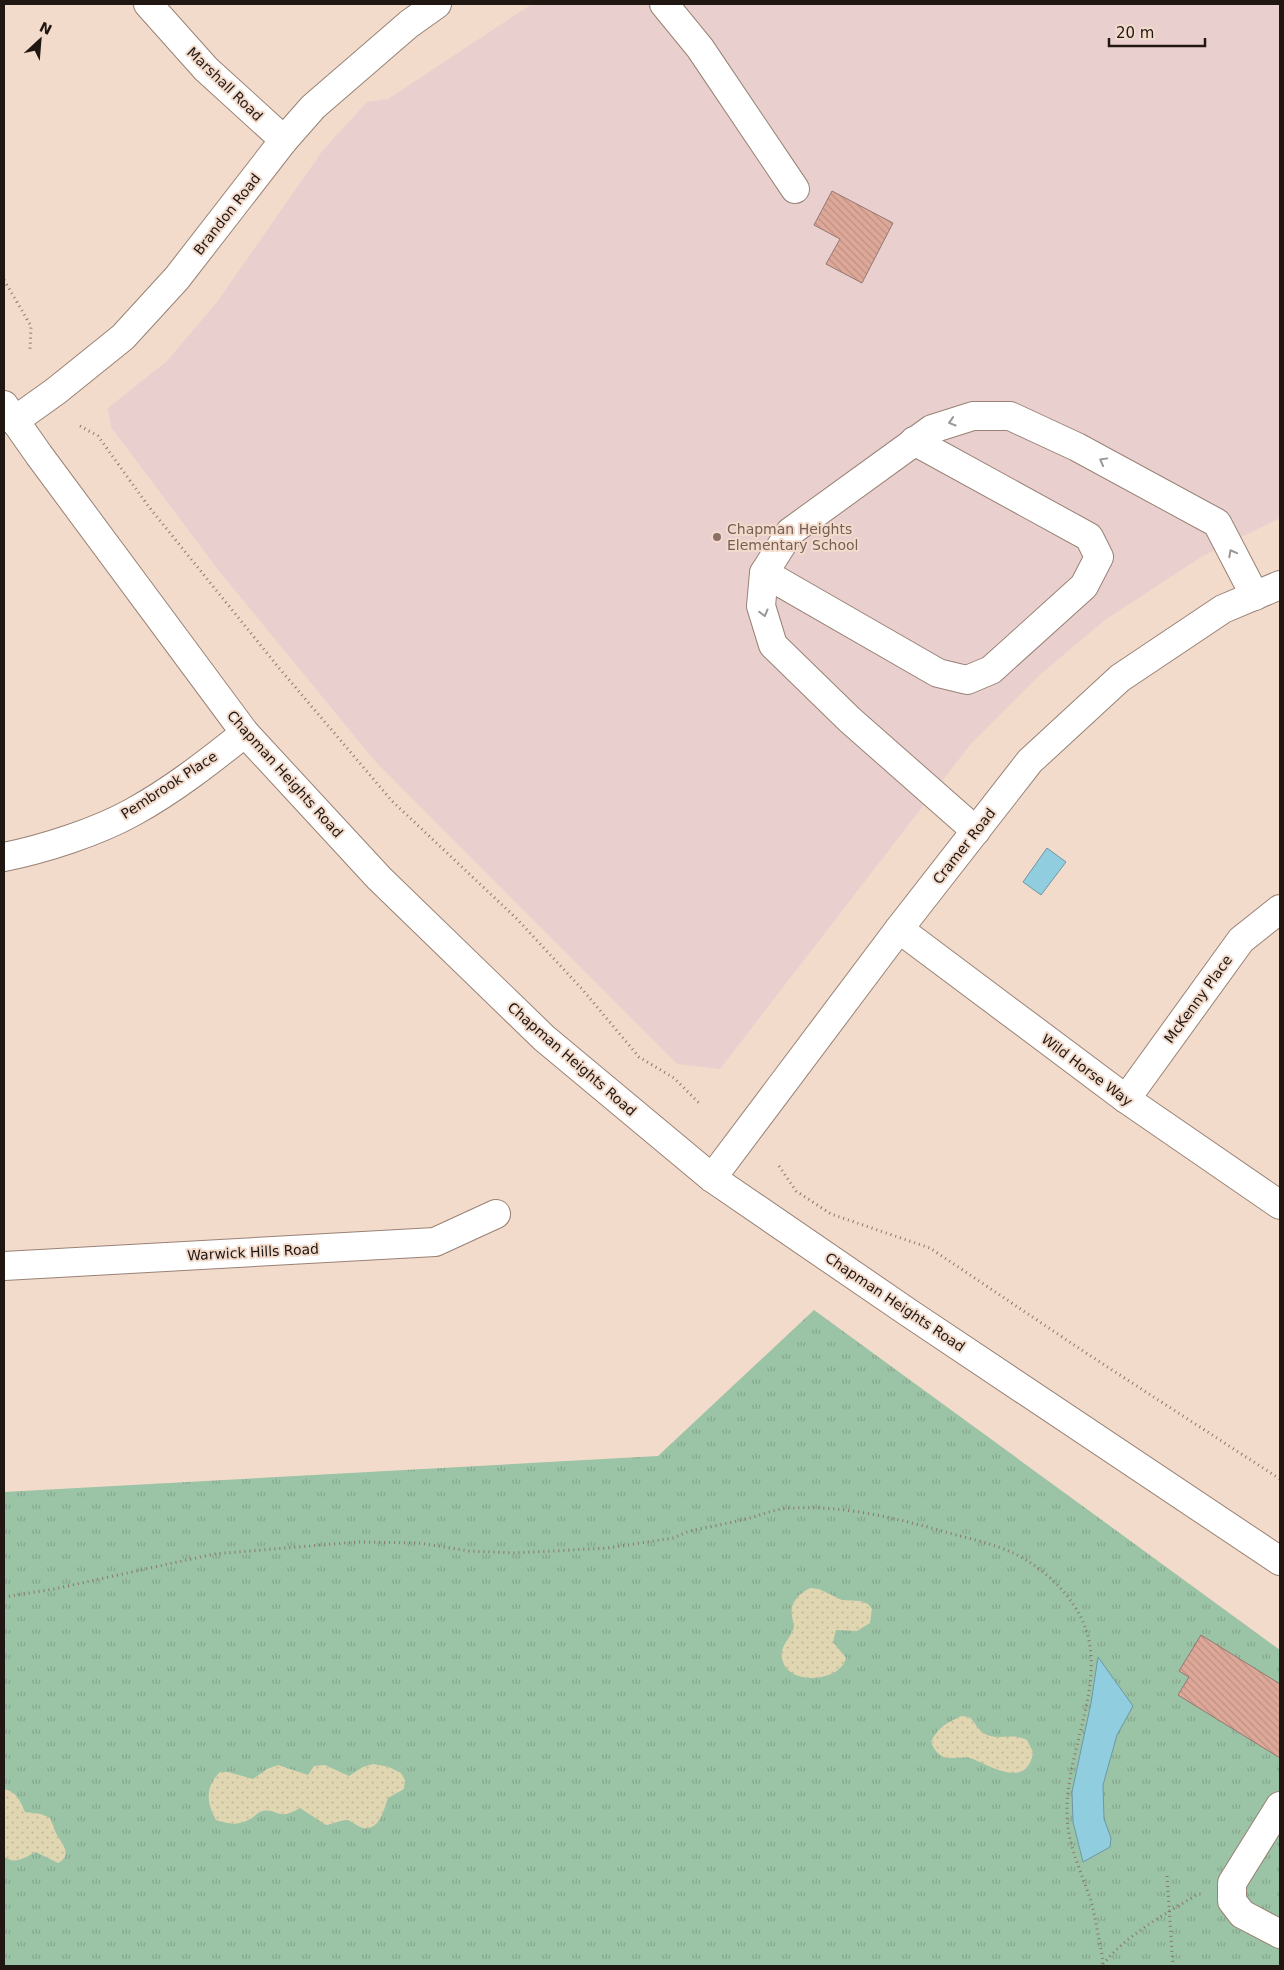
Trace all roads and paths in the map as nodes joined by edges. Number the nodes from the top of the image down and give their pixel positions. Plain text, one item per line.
1 (148, 4) edge
2 (437, 4) edge
3 (664, 4) edge
4 (284, 140) junction
5 (795, 189) dead end
6 (4, 280) edge
7 (30, 349) dead end
8 (9, 413) edge
9 (80, 426) dead end
10 (914, 441) junction
11 (764, 573) junction
12 (1280, 585) edge
13 (1256, 596) junction
14 (245, 733) junction
15 (976, 831) junction
16 (4, 857) edge
17 (1280, 909) edge
18 (898, 929) junction
19 (1126, 1099) junction
20 (700, 1104) dead end
21 (779, 1166) dead end
22 (712, 1178) junction
23 (1280, 1205) edge
24 (496, 1214) dead end
25 (4, 1266) edge
26 (1280, 1479) edge
27 (1280, 1561) edge
28 (4, 1597) edge
29 (1280, 1806) edge
30 (1168, 1876) dead end
31 (1232, 1901) junction
32 (1169, 1912) junction
33 (1280, 1934) edge
34 (1103, 1965) edge
35 (1173, 1966) edge

1 - 4 street, Marshall Road
2 - 4 street, Brandon Road
3 - 5 street
4 - 8 street, Brandon Road
6 - 7 path
8 - 14 street, Chapman Heights Road
9 - 20 path
10 - 11 street
10 - 11 street
13 -> 10 street
11 -> 15 street
12 - 13 street, Cramer Road
13 - 15 street, Cramer Road
14 - 16 street, Pembrook Place
14 - 22 street, Chapman Heights Road
15 - 18 street, Cramer Road
17 - 19 street, McKenny Place
18 - 19 street, Wild Horse Way
18 - 22 street, Cramer Road
19 - 23 street, Wild Horse Way
21 - 26 path
22 - 27 street, Chapman Heights Road
24 - 25 street, Warwick Hills Road
28 - 34 path
29 - 31 street
30 - 32 path
31 - 32 path
31 - 33 street
32 - 34 path
32 - 35 path

